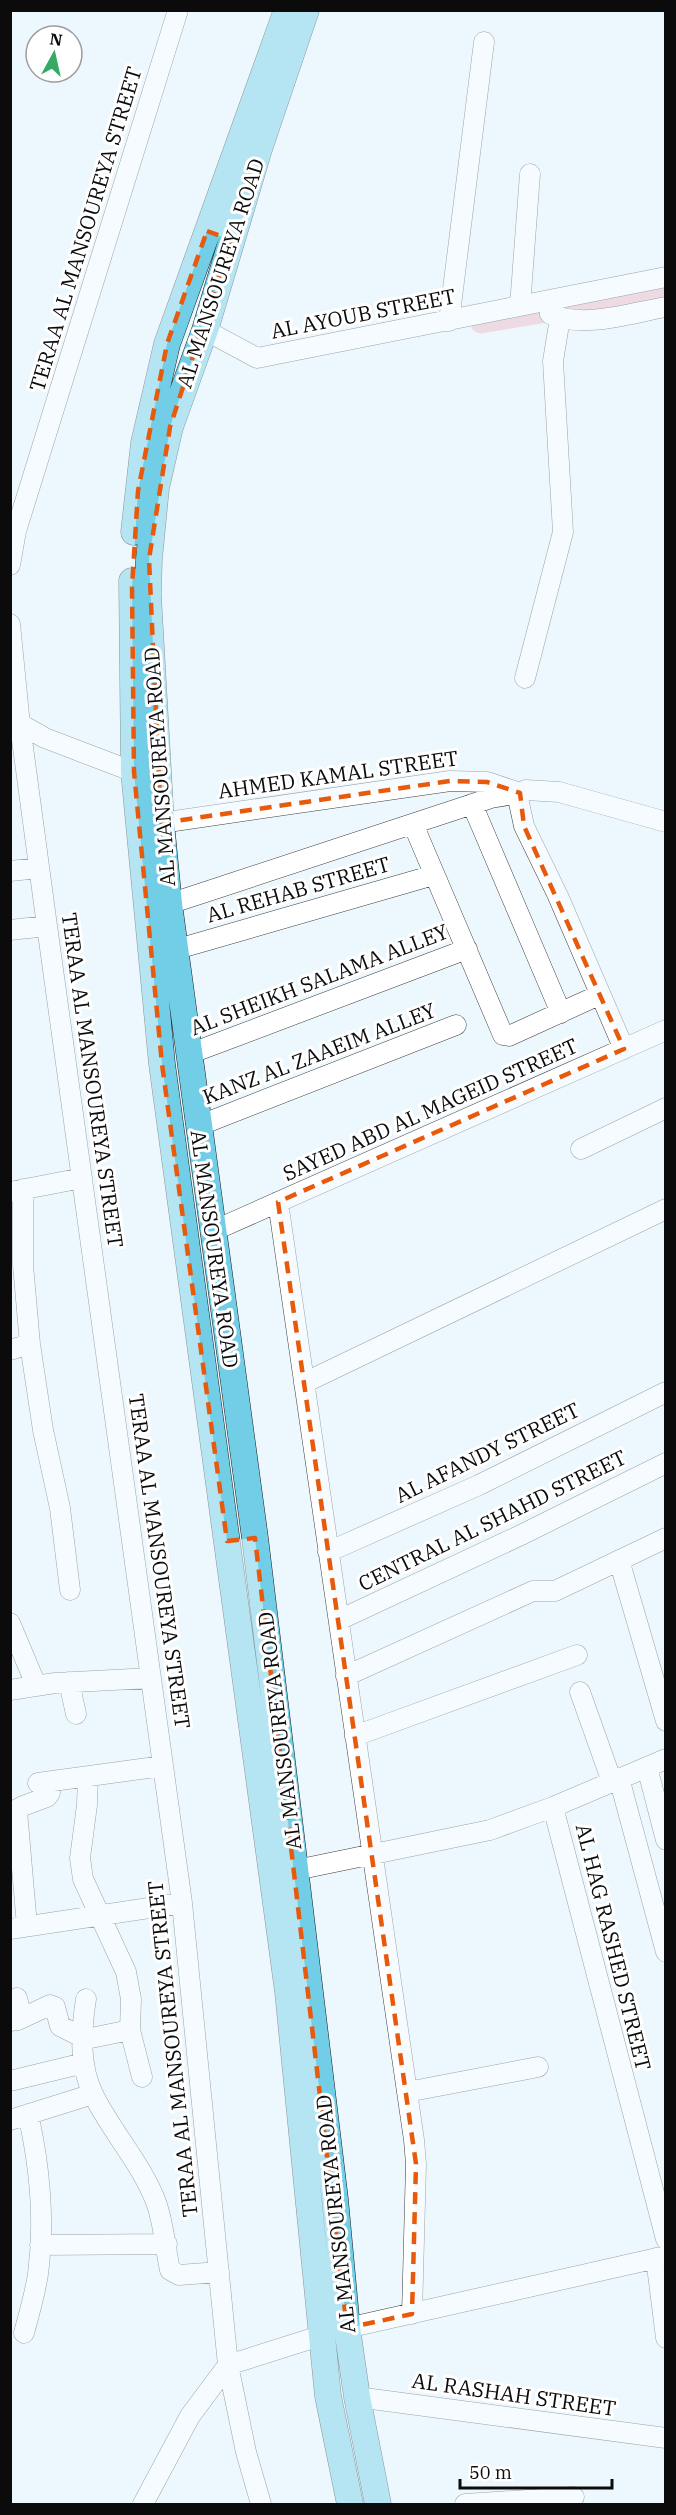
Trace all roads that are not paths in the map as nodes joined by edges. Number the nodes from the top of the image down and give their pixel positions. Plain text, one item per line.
1 (178, 10) edge
2 (287, 10) edge
3 (306, 10) edge
4 (484, 42) dead end
5 (530, 174) dead end
6 (219, 236) junction
7 (666, 277) edge
8 (528, 304) junction
9 (666, 307) edge
10 (560, 318) junction
11 (449, 321) junction
12 (205, 330) junction
13 (10, 565) edge
14 (10, 624) edge
15 (525, 678) dead end
16 (15, 722) edge
17 (18, 759) edge
18 (134, 772) junction
19 (520, 793) junction
20 (472, 804) junction
21 (666, 822) edge
22 (161, 823) junction
23 (413, 824) junction
24 (39, 868) junction
25 (10, 871) edge
26 (434, 875) junction
27 (169, 904) junction
28 (47, 926) junction
29 (10, 930) edge
30 (466, 949) junction
31 (174, 950) junction
32 (599, 995) junction
33 (561, 1013) junction
34 (456, 1025) dead end
35 (666, 1030) edge
36 (624, 1049) junction
37 (189, 1054) junction
38 (666, 1108) edge
39 (198, 1126) junction
40 (581, 1149) dead end
41 (82, 1178) junction
42 (17, 1190) edge
43 (278, 1202) junction
44 (666, 1209) edge
45 (213, 1231) junction
46 (16, 1237) edge
47 (30, 1344) junction
48 (10, 1350) edge
49 (304, 1383) junction
50 (666, 1392) edge
51 (666, 1464) edge
52 (255, 1538) junction
53 (666, 1538) edge
54 (227, 1541) junction
55 (328, 1552) junction
56 (620, 1560) junction
57 (70, 1590) dead end
58 (339, 1620) junction
59 (10, 1623) edge
60 (577, 1655) dead end
61 (346, 1676) junction
62 (151, 1678) junction
63 (69, 1682) junction
64 (36, 1685) junction
65 (10, 1690) edge
66 (580, 1692) dead end
67 (76, 1714) dead end
68 (666, 1721) edge
69 (355, 1736) junction
70 (666, 1760) edge
71 (163, 1766) junction
72 (647, 1767) junction
73 (88, 1776) junction
74 (616, 1780) junction
75 (553, 1807) junction
76 (14, 1812) edge
77 (666, 1840) edge
78 (372, 1855) junction
79 (296, 1870) junction
80 (182, 1903) junction
81 (100, 1915) junction
82 (15, 1927) edge
83 (666, 1952) edge
84 (17, 1998) dead end
85 (86, 1999) dead end
86 (16, 2019) edge
87 (130, 2030) junction
88 (82, 2037) junction
89 (84, 2063) junction
90 (538, 2067) dead end
91 (142, 2077) dead end
92 (10, 2081) edge
93 (407, 2092) junction
94 (93, 2094) junction
95 (19, 2117) edge
96 (666, 2239) edge
97 (167, 2244) junction
98 (40, 2245) junction
99 (661, 2257) edge
100 (219, 2272) junction
101 (412, 2314) junction
102 (335, 2332) junction
103 (24, 2333) dead end
104 (666, 2338) edge
105 (228, 2365) junction
106 (357, 2397) junction
107 (666, 2438) edge
108 (574, 2497) dead end
109 (143, 2505) edge
110 (261, 2505) edge
111 (350, 2505) edge
112 (378, 2505) edge
113 (465, 2505) edge

1 - 13 street, TERAA AL MANSOUREYA STREET
2 - 6 main road, AL MANSOUREYA ROAD
3 - 6 main road, AL MANSOUREYA ROAD
4 - 11 street
5 - 8 street
6 - 12 main road, AL MANSOUREYA ROAD
6 - 18 main road, AL MANSOUREYA ROAD
7 - 8 street, AL AYOUB STREET
8 - 10 street
8 - 11 street, AL AYOUB STREET
9 - 10 street
10 - 15 street
11 - 12 street, AL AYOUB STREET
12 - 22 main road, AL MANSOUREYA ROAD
14 - 16 street, TERAA AL MANSOUREYA STREET
16 - 17 street, TERAA AL MANSOUREYA STREET
16 - 18 street
17 - 24 street, TERAA AL MANSOUREYA STREET
18 - 54 main road, AL MANSOUREYA ROAD
19 - 20 street
19 - 21 street
19 - 22 street, AHMED KAMAL STREET
19 - 32 street
20 - 23 street
20 - 33 street
22 - 27 main road, AL MANSOUREYA ROAD
23 - 26 street
23 - 27 street
24 - 25 street
24 - 28 street, TERAA AL MANSOUREYA STREET
26 - 30 street
26 - 31 street, AL REHAB STREET
27 - 31 main road, AL MANSOUREYA ROAD
28 - 29 street
28 - 41 street, TERAA AL MANSOUREYA STREET
30 - 33 street
30 - 37 street, AL SHEIKH SALAMA ALLEY
31 - 37 main road, AL MANSOUREYA ROAD
32 - 33 street
32 - 36 street
34 - 39 street, KANZ AL ZAAEIM ALLEY
35 - 36 street, SAYED ABD AL MAGEID STREET
36 - 43 street, SAYED ABD AL MAGEID STREET
37 - 39 main road, AL MANSOUREYA ROAD
38 - 40 street
39 - 45 main road, AL MANSOUREYA ROAD
41 - 42 street
41 - 62 street, TERAA AL MANSOUREYA STREET
42 - 46 street
43 - 45 street, SAYED ABD AL MAGEID STREET
43 - 49 street
44 - 49 street
45 - 52 main road, AL MANSOUREYA ROAD
46 - 47 street
47 - 48 street
47 - 57 street
49 - 55 street
50 - 55 street, AL AFANDY STREET
51 - 58 street, CENTRAL AL SHAHD STREET
52 - 54 main road
52 - 79 main road, AL MANSOUREYA ROAD
53 - 56 street
54 - 102 main road, AL MANSOUREYA ROAD
55 - 58 street
56 - 61 street
56 - 68 street
58 - 61 street
59 - 64 street
60 - 69 street
61 - 69 street
62 - 63 street
62 - 71 street, TERAA AL MANSOUREYA STREET
63 - 64 street
63 - 67 street
64 - 65 street
66 - 74 street
69 - 78 street
70 - 72 street
71 - 73 street
71 - 80 street, TERAA AL MANSOUREYA STREET
72 - 74 street
72 - 77 street
73 - 76 street
73 - 81 street
74 - 75 street
74 - 83 street
75 - 78 street
75 - 96 street, AL HAG RASHED STREET
76 - 82 street
78 - 79 street
78 - 93 street
79 - 102 main road, AL MANSOUREYA ROAD
80 - 81 street
80 - 100 street, TERAA AL MANSOUREYA STREET
81 - 82 street
81 - 87 street
84 - 86 street
85 - 88 street
86 - 88 street
87 - 88 street
87 - 91 street
88 - 89 street
89 - 92 street
89 - 94 street
90 - 93 street
93 - 101 street
94 - 95 street
94 - 97 street
95 - 98 street
97 - 98 street
97 - 100 street
98 - 103 street
99 - 101 street
99 - 104 street
100 - 105 street, TERAA AL MANSOUREYA STREET
101 - 102 street
102 - 105 street
102 - 106 main road, AL MANSOUREYA ROAD
102 - 111 main road, AL MANSOUREYA ROAD
105 - 109 street
105 - 110 street, TERAA AL MANSOUREYA STREET
106 - 107 street, AL RASHAH STREET
106 - 112 main road, AL MANSOUREYA ROAD
108 - 113 street

